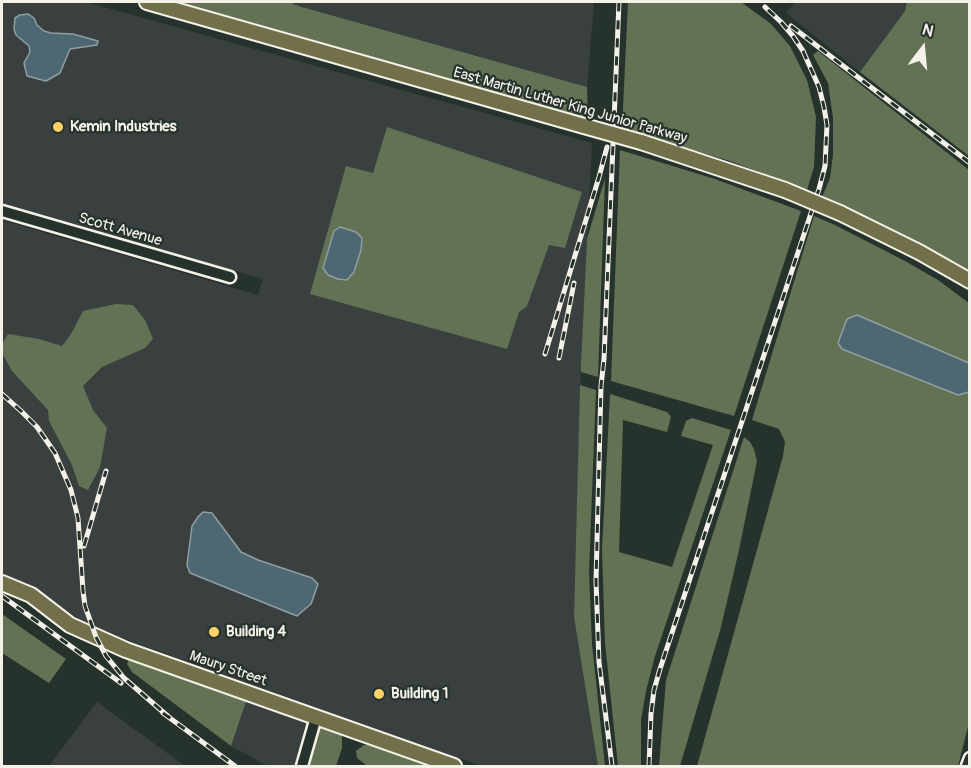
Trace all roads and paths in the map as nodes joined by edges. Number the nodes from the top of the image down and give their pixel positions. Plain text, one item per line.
1 (147, 2) edge
2 (2, 211) edge
3 (230, 277) dead end
4 (969, 281) edge
5 (2, 583) edge
6 (316, 717) junction
7 (969, 758) edge
8 (302, 766) edge
9 (454, 766) edge
10 (967, 766) edge

1 - 4 main road, East Martin Luther King Junior Parkway, bridge
2 - 3 street, Scott Avenue
5 - 6 main road, Maury Street
6 - 8 street
6 - 9 main road, Maury Street
7 - 10 street

